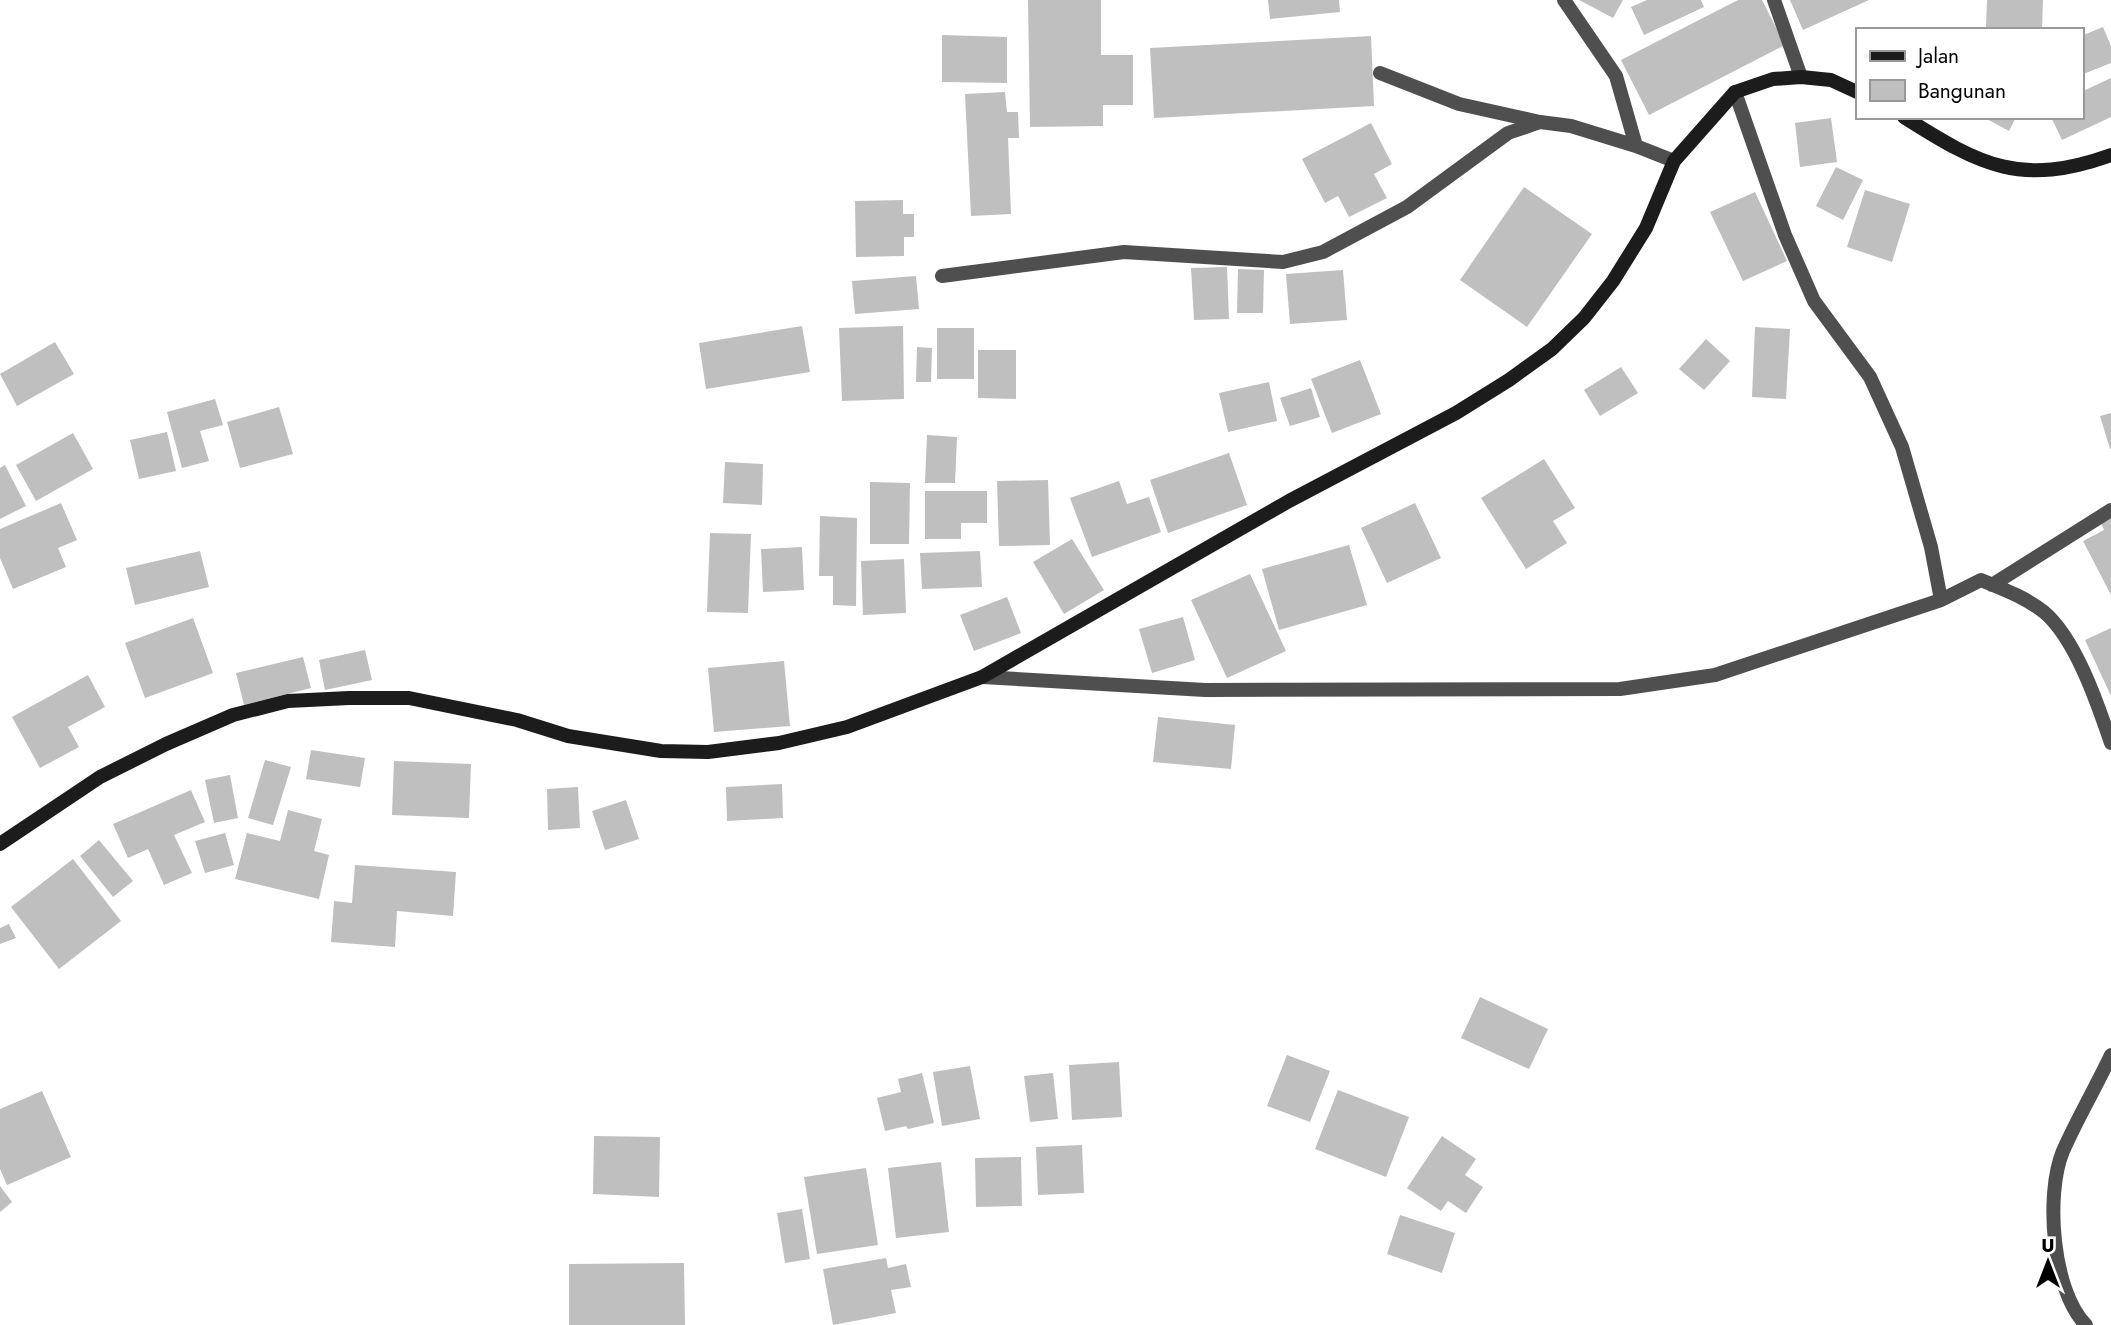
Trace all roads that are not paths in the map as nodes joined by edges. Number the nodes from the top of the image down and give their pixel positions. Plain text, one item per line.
1 (1564, 0) edge
2 (1774, 0) edge
3 (1380, 73) dead end
4 (1801, 77) junction
5 (1735, 92) junction
6 (1856, 92) edge
7 (1907, 119) edge
8 (1540, 122) junction
9 (1636, 146) junction
10 (2111, 155) edge
11 (1674, 161) junction
12 (942, 276) dead end
13 (2111, 510) edge
14 (1992, 585) junction
15 (1941, 600) junction
16 (982, 677) junction
17 (2111, 743) edge
18 (0, 844) edge
19 (2111, 1055) edge
20 (2086, 1325) edge

1 - 9 street
2 - 4 street
3 - 8 street
4 - 5 main road
4 - 6 main road
5 - 11 main road
5 - 15 street
7 - 10 main road
8 - 9 street
8 - 12 street
9 - 11 street
11 - 16 main road
13 - 14 street
14 - 15 street
14 - 17 street
15 - 16 street
16 - 18 main road
19 - 20 street

